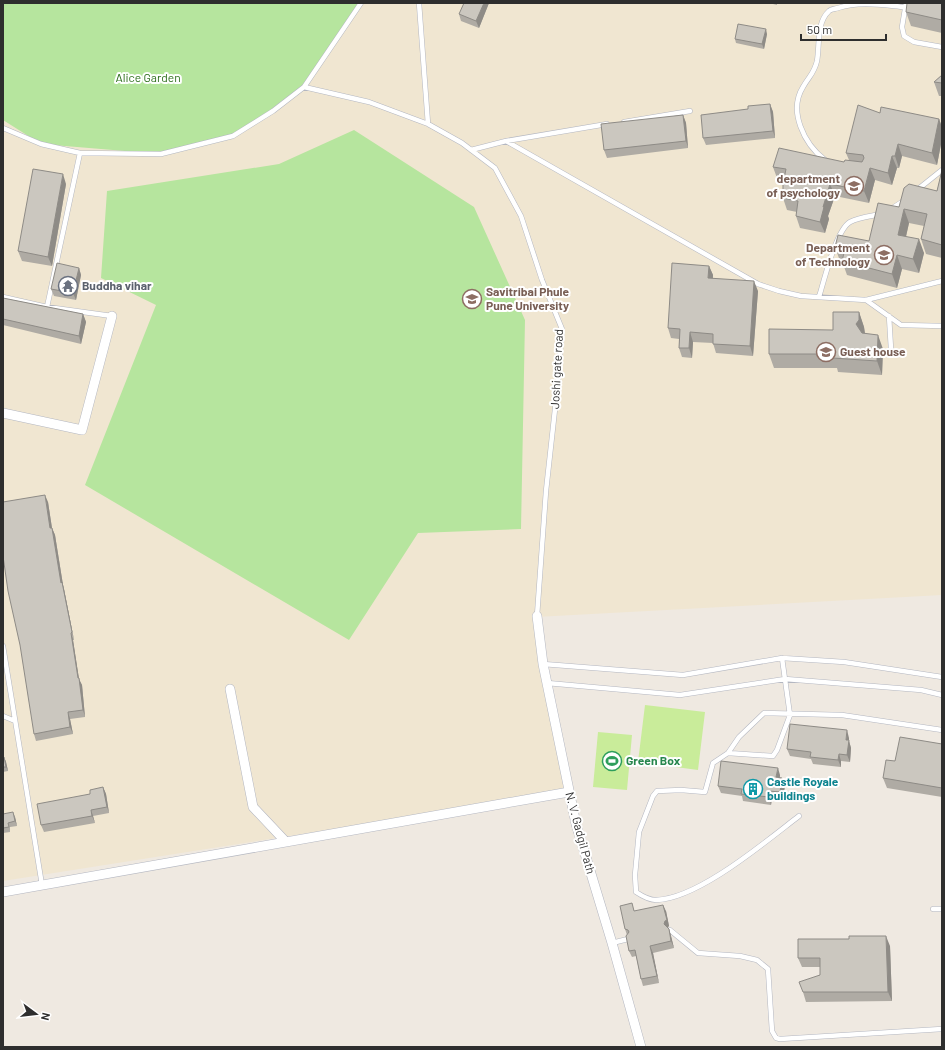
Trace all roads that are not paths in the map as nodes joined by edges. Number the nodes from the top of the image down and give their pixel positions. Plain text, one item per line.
1 (361, 3) edge
2 (419, 3) edge
3 (905, 5) edge
4 (942, 47) edge
5 (304, 87) junction
6 (690, 111) dead end
7 (621, 122) edge
8 (428, 124) junction
9 (613, 124) edge
10 (3, 128) edge
11 (506, 140) junction
12 (471, 150) junction
13 (80, 153) junction
14 (829, 162) edge
15 (942, 170) edge
16 (942, 281) edge
17 (3, 296) edge
18 (819, 297) junction
19 (866, 300) junction
20 (47, 307) junction
21 (112, 316) joint
22 (889, 316) junction
23 (942, 326) edge
24 (890, 349) dead end
25 (3, 413) edge
26 (537, 616) joint
27 (3, 646) edge
28 (782, 658) junction
29 (542, 664) junction
30 (942, 677) edge
31 (785, 679) junction
32 (547, 683) junction
33 (230, 689) dead end
34 (942, 695) edge
35 (790, 715) junction
36 (3, 716) edge
37 (16, 721) junction
38 (942, 730) edge
39 (728, 753) junction
40 (569, 792) junction
41 (799, 816) dead end
42 (286, 842) junction
43 (42, 885) junction
44 (3, 892) edge
45 (933, 909) dead end
46 (942, 909) edge
47 (670, 930) edge
48 (628, 939) edge
49 (612, 943) junction
50 (942, 1029) edge
51 (641, 1047) edge

1 - 5 lane
2 - 8 lane
3 - 4 lane
3 - 14 lane
5 - 8 lane, Joshi gate road
5 - 13 lane
6 - 7 lane
8 - 12 lane, Joshi gate road
9 - 11 lane
10 - 13 lane
11 - 12 lane
11 - 18 lane
12 - 26 lane, Joshi gate road
13 - 20 lane
15 - 18 lane
16 - 19 lane
17 - 20 lane
18 - 19 lane
19 - 22 lane
20 - 21 lane
21 - 25 street
22 - 23 lane
22 - 24 lane
26 - 29 street, N. V. Gadgil Path
27 - 37 lane
28 - 29 lane
28 - 30 lane
28 - 31 lane
29 - 32 street, N. V. Gadgil Path
31 - 32 lane
31 - 34 lane
31 - 35 lane
32 - 40 street, N. V. Gadgil Path
33 - 42 street
35 - 38 lane
35 - 39 lane
35 - 39 lane
36 - 37 lane
37 - 43 lane
39 - 41 lane
40 - 42 street
40 - 49 street, N. V. Gadgil Path
42 - 43 street
43 - 44 street
45 - 46 lane
47 - 50 lane
48 - 49 lane
49 - 51 street, N. V. Gadgil Path

